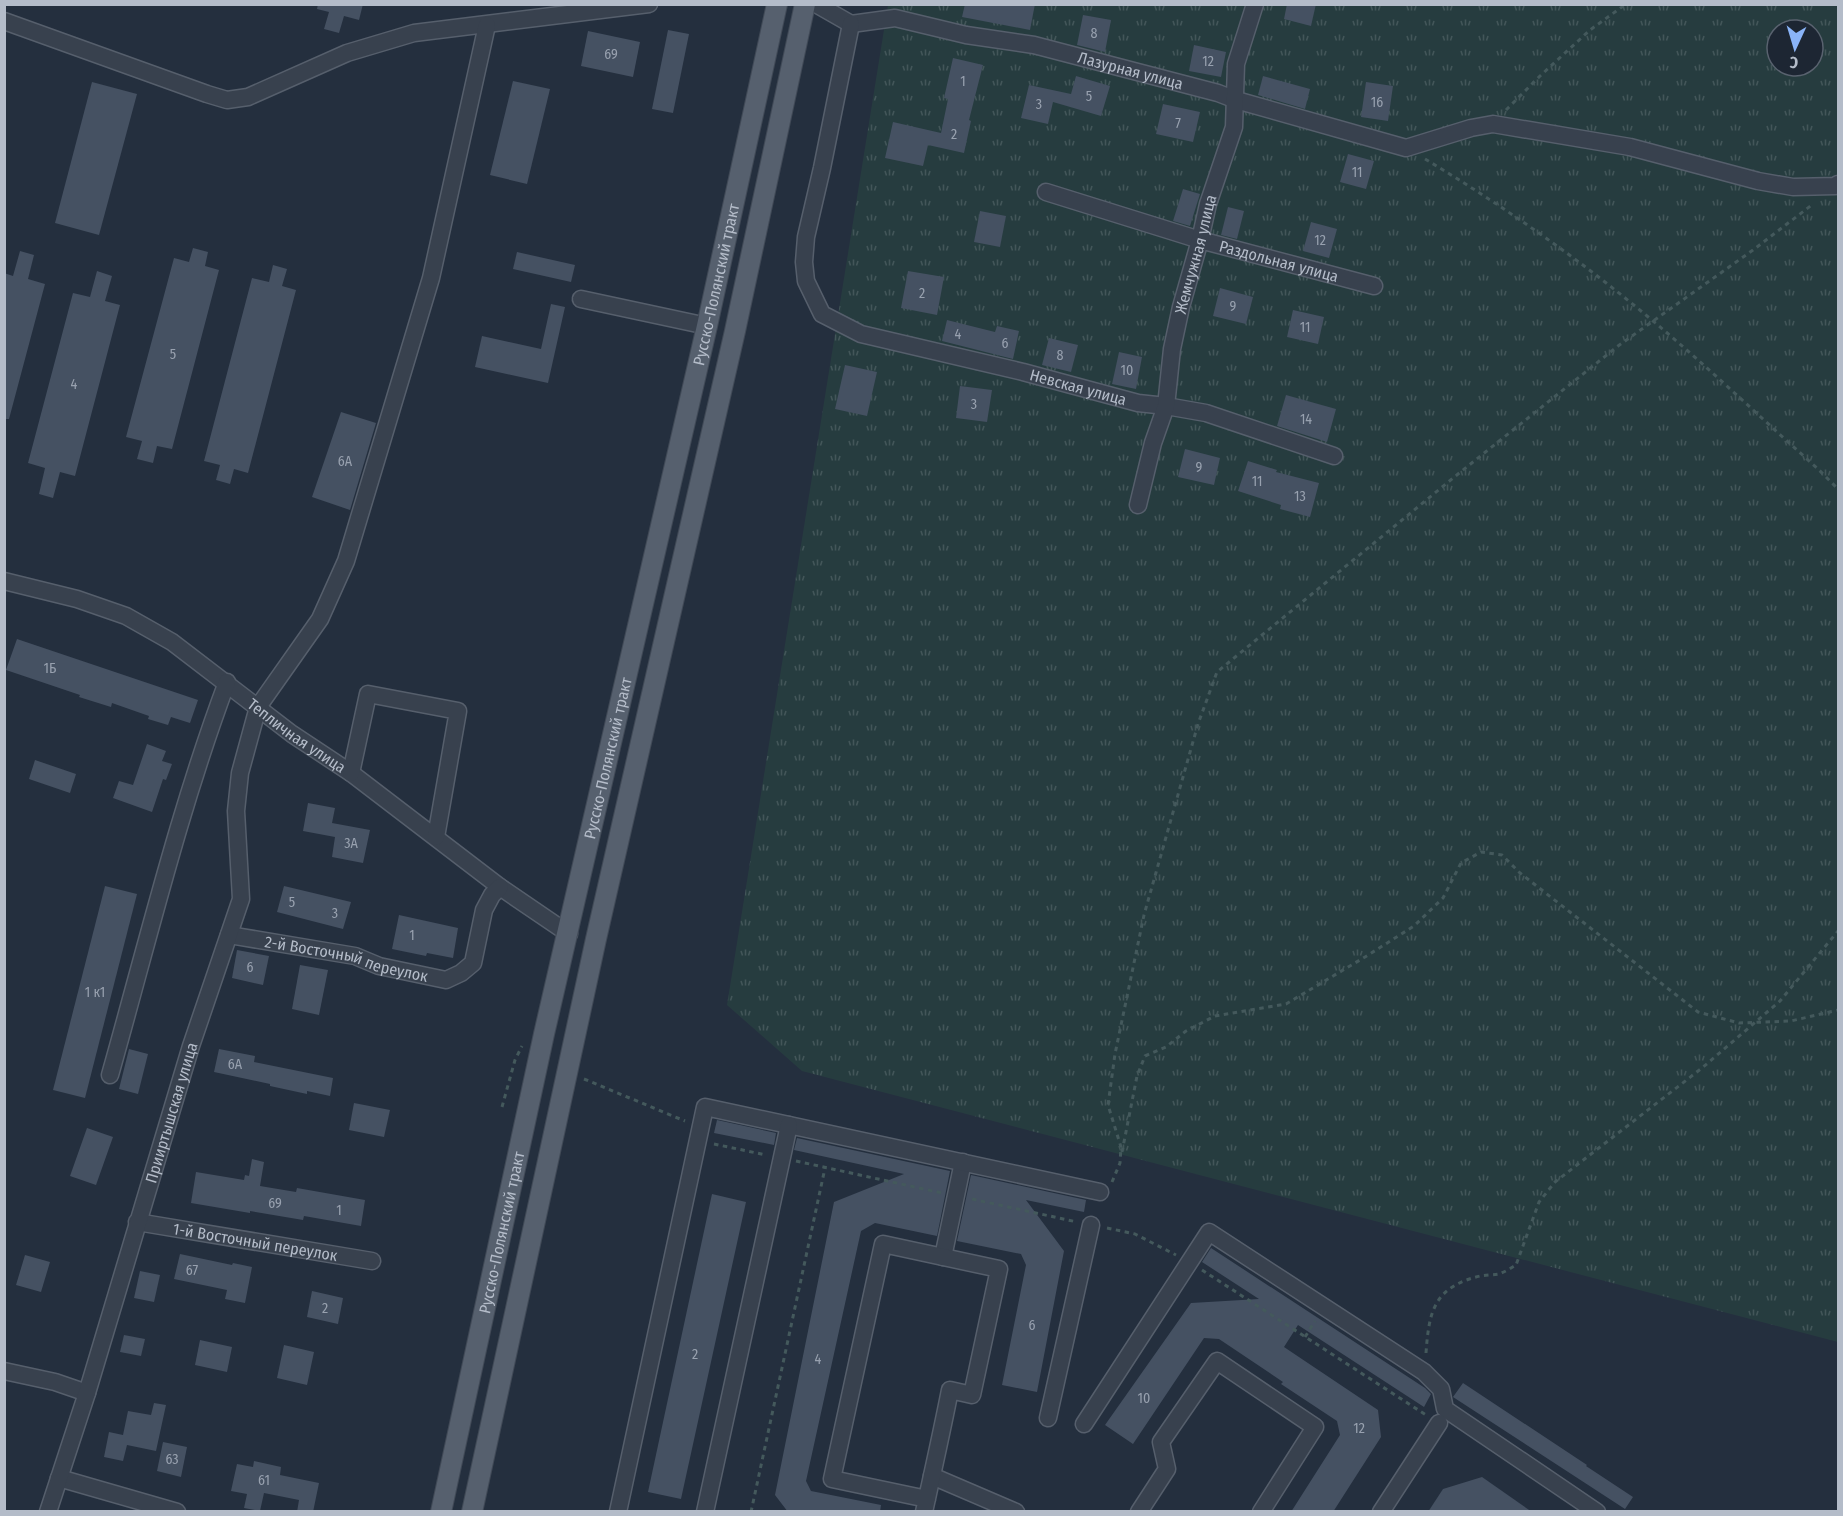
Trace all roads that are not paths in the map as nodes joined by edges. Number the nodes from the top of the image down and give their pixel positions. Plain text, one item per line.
1 (649, 4) edge
2 (777, 4) edge
3 (805, 4) edge
4 (816, 4) edge
5 (1255, 4) edge
6 (4, 21) edge
7 (851, 24) junction
8 (487, 25) junction
9 (1236, 100) junction
10 (1837, 185) edge
11 (1046, 192) dead end
12 (1200, 240) junction
13 (1374, 286) dead end
14 (581, 299) dead end
15 (707, 326) junction
16 (1166, 406) junction
17 (1334, 456) dead end
18 (1138, 505) dead end
19 (4, 581) edge
20 (227, 682) junction
21 (258, 707) junction
22 (351, 773) junction
23 (436, 837) junction
24 (500, 887) junction
25 (569, 934) junction
26 (229, 935) junction
27 (110, 1075) dead end
28 (789, 1125) junction
29 (963, 1162) junction
30 (1100, 1192) road end
31 (137, 1222) junction
32 (1091, 1225) dead end
33 (943, 1257) junction
34 (372, 1261) dead end
35 (4, 1371) edge
36 (87, 1393) junction
37 (1048, 1418) dead end
38 (1084, 1424) dead end
39 (1439, 1424) road end
40 (932, 1476) junction
41 (59, 1478) junction
42 (926, 1505) edge
43 (621, 1511) edge
44 (48, 1512) edge
45 (177, 1512) edge
46 (441, 1512) edge
47 (472, 1512) edge
48 (705, 1512) edge
49 (1016, 1512) edge
50 (1139, 1512) edge
51 (1261, 1512) edge
52 (1381, 1512) edge
53 (1597, 1512) edge

1 - 8 street
2 - 15 main road, Русско-Полянский тракт
3 - 47 main road, Русско-Полянский тракт
4 - 7 street
5 - 9 street, Жемчужная улица
6 - 8 street
7 - 9 street, Лазурная улица
7 - 16 street, Невская улица
8 - 21 street
9 - 10 street, Лазурная улица
9 - 12 street, Жемчужная улица
11 - 12 street, Раздольная улица
12 - 13 street, Раздольная улица
12 - 16 street, Жемчужная улица
14 - 15 street
15 - 25 main road, Русско-Полянский тракт
16 - 17 street, Невская улица
16 - 18 street, Жемчужная улица
19 - 20 street, Тепличная улица
20 - 21 street, Тепличная улица
20 - 27 street
21 - 22 street, Тепличная улица
21 - 26 street, Прииртышская улица
22 - 23 street, Тепличная улица
22 - 23 street
23 - 24 street, Тепличная улица
24 - 25 street, Тепличная улица
24 - 26 street, 2-й Восточный переулок
25 - 46 main road, Русско-Полянский тракт
26 - 31 street, Прииртышская улица
28 - 29 street
28 - 43 street
28 - 48 street
29 - 30 street
29 - 33 street
31 - 34 street, 1-й Восточный переулок
31 - 36 street, Прииртышская улица
32 - 37 street
33 - 40 street
33 - 42 street
35 - 36 street
36 - 41 street, Прииртышская улица
38 - 53 street
39 - 52 street
40 - 42 street
40 - 49 street
41 - 44 street, Прииртышская улица
41 - 45 street
50 - 51 street

